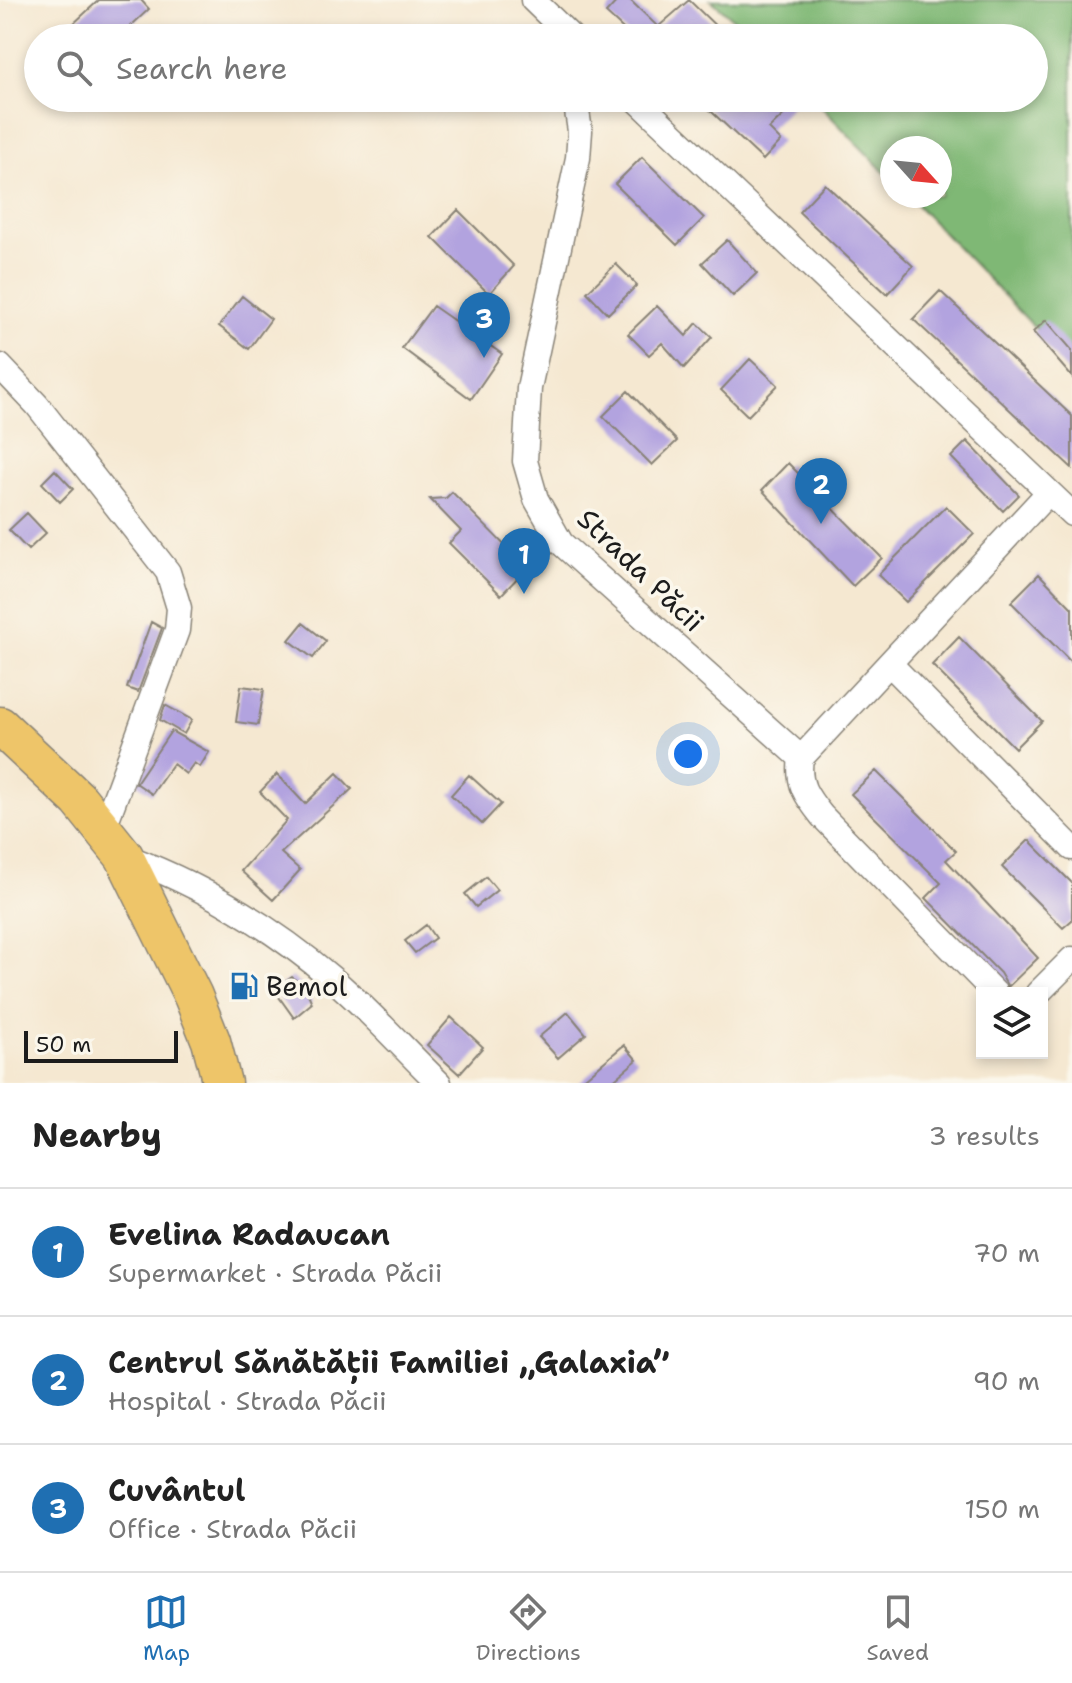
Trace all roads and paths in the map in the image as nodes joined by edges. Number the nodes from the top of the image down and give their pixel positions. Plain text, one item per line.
1 (538, 5) edge
2 (547, 24) edge
3 (558, 24) edge
4 (577, 112) edge
5 (650, 112) edge
6 (0, 366) edge
7 (1049, 492) junction
8 (1072, 514) edge
9 (890, 664) junction
10 (0, 726) edge
11 (801, 758) junction
12 (114, 843) junction
13 (1072, 848) edge
14 (1072, 959) edge
15 (989, 987) edge
16 (1044, 987) edge
17 (222, 1083) edge
18 (439, 1083) edge

1 - 2 street
1 - 3 street
4 - 11 street, Strada Păcii
5 - 7 street
6 - 12 street
7 - 8 street
7 - 9 street
9 - 11 street
9 - 13 street
10 - 12 main road
11 - 15 street
12 - 17 main road
12 - 18 street
14 - 16 street

